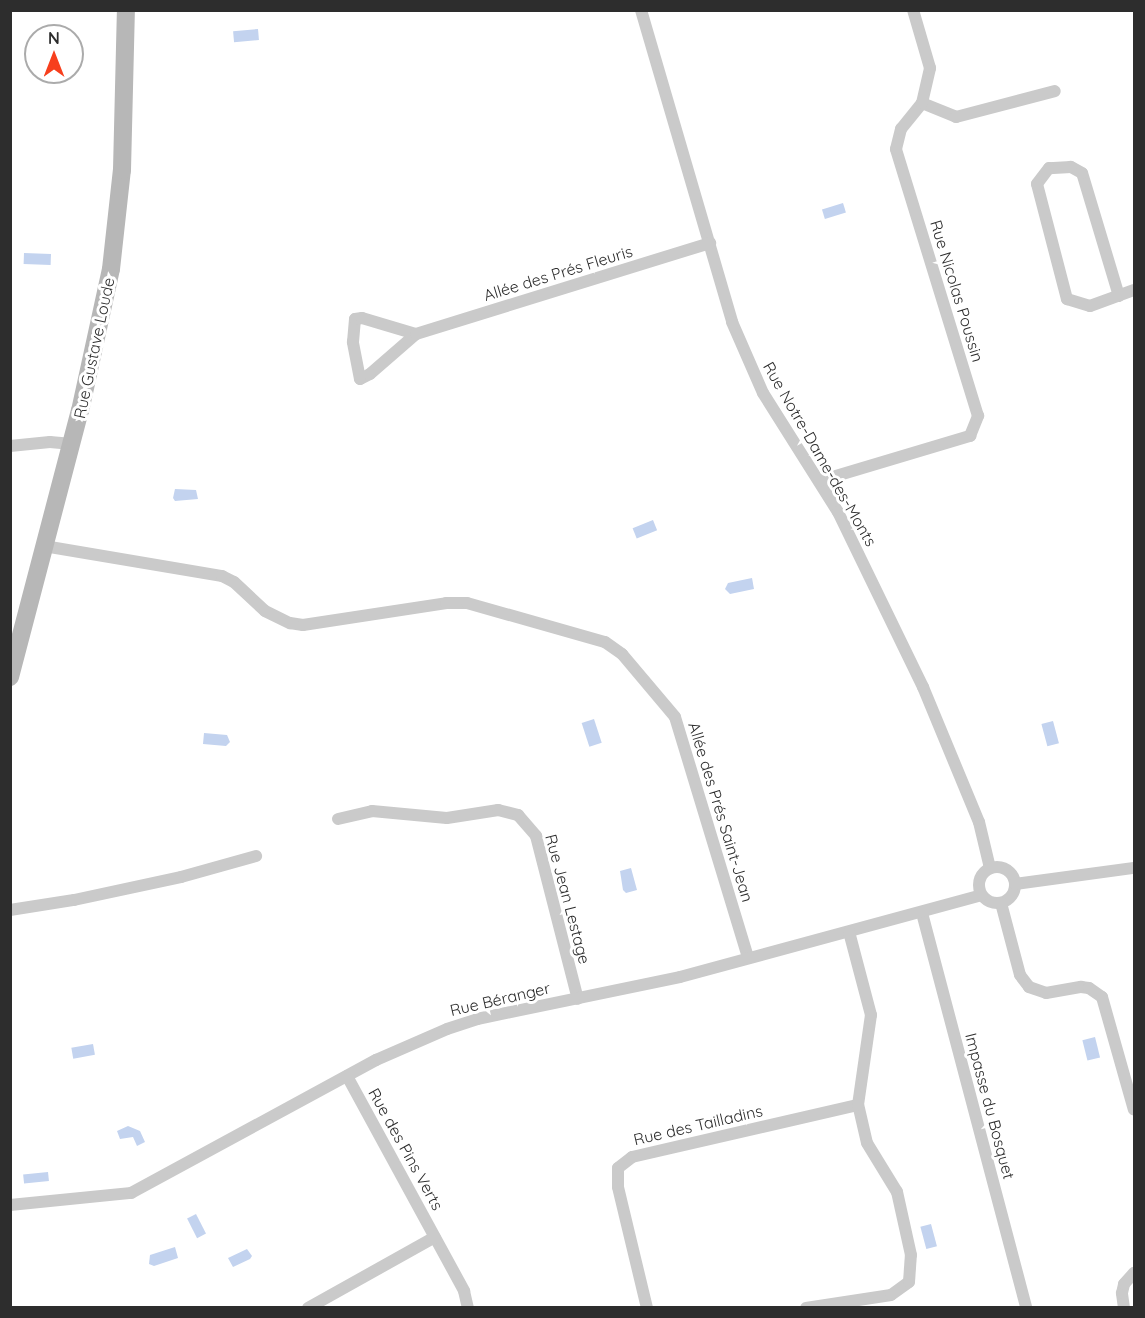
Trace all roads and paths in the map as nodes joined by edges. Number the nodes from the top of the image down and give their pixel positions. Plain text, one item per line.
1 (126, 10) edge
2 (641, 10) edge
3 (913, 10) edge
4 (1054, 91) dead end
5 (922, 103) junction
6 (710, 243) junction
7 (1134, 290) edge
8 (1119, 296) junction
9 (416, 334) junction
10 (72, 444) junction
11 (10, 446) edge
12 (819, 481) junction
13 (44, 546) junction
14 (10, 677) edge
15 (338, 819) dead end
16 (256, 856) dead end
17 (990, 868) junction
18 (1134, 868) edge
19 (1015, 884) junction
20 (981, 895) junction
21 (1001, 903) junction
22 (10, 910) edge
23 (922, 913) junction
24 (849, 932) junction
25 (748, 957) junction
26 (578, 999) junction
27 (347, 1076) junction
28 (858, 1105) junction
29 (1134, 1110) edge
30 (13, 1205) edge
31 (435, 1237) junction
32 (1134, 1273) edge
33 (308, 1308) edge
34 (468, 1308) edge
35 (647, 1308) edge
36 (806, 1308) edge
37 (1026, 1308) edge
38 (1124, 1308) edge

1 - 10 street, Rue Gustave Loude
2 - 6 street, Rue Notre-Dame-des-Monts
3 - 5 street, Rue Nicolas Poussin
4 - 5 street
5 - 12 street, Rue Nicolas Poussin
6 - 9 street, Allée des Prés Fleuris
6 - 12 street, Rue Notre-Dame-des-Monts
7 - 8 street
8 - 8 street
9 - 9 street, Allée des Prés Fleuris
10 - 11 street
10 - 13 street, Rue Gustave Loude
12 - 17 street, Rue Notre-Dame-des-Monts
13 - 14 street, Rue Gustave Loude
13 - 25 street, Allée des Prés Saint-Jean
15 - 26 street, Rue Jean Lestage
16 - 22 street
17 - 19 street
17 - 20 street
18 - 19 street
19 - 21 street
20 - 21 street
20 - 23 street, Rue Béranger
21 - 29 street
23 - 24 street, Rue Béranger
23 - 37 street, Impasse du Bosquet
24 - 25 street, Rue Béranger
24 - 28 street
25 - 26 street, Rue Béranger
26 - 27 street, Rue Béranger
27 - 30 street, Rue Béranger
27 - 31 street, Rue des Pins Verts
28 - 35 street, Rue des Tailladins
28 - 36 street
31 - 33 street, Rue des Pins Verts
31 - 34 street, Rue des Pins Verts
32 - 38 street

